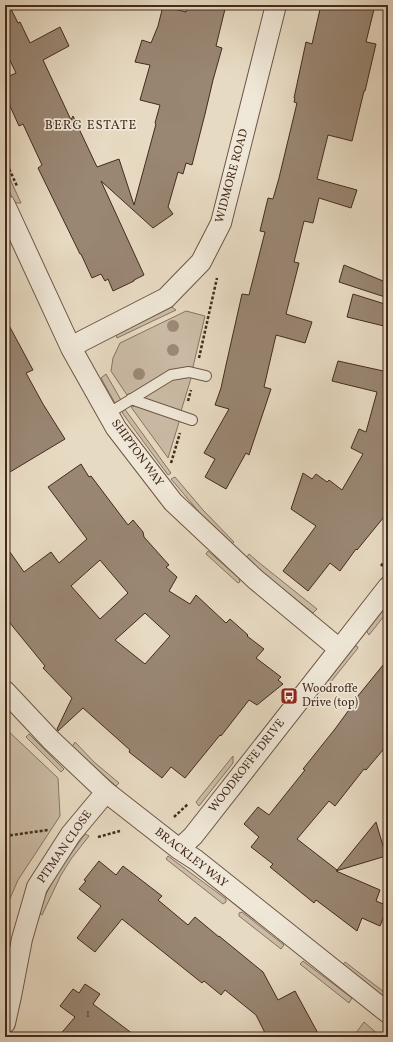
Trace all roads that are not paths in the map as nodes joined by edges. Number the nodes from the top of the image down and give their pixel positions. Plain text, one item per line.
1 (276, 5) edge
2 (5, 205) edge
3 (71, 348) junction
4 (206, 376) dead end
5 (131, 399) junction
6 (109, 413) junction
7 (192, 420) dead end
8 (388, 587) edge
9 (338, 650) junction
10 (5, 691) edge
11 (106, 792) junction
12 (179, 849) junction
13 (8, 996) edge
14 (388, 1013) edge
15 (5, 1022) edge

1 - 3 street, WIDMORE ROAD
2 - 3 street, SHIPTON WAY
3 - 6 street, SHIPTON WAY
4 - 5 lane
5 - 6 lane
5 - 7 lane
6 - 9 street, SHIPTON WAY
8 - 9 street, WOODROFFE DRIVE
9 - 12 street, WOODROFFE DRIVE
10 - 11 street, BRACKLEY WAY
11 - 12 street, BRACKLEY WAY
11 - 13 street, PITMAN CLOSE
12 - 14 street, BRACKLEY WAY
13 - 15 street, PITMAN CLOSE

